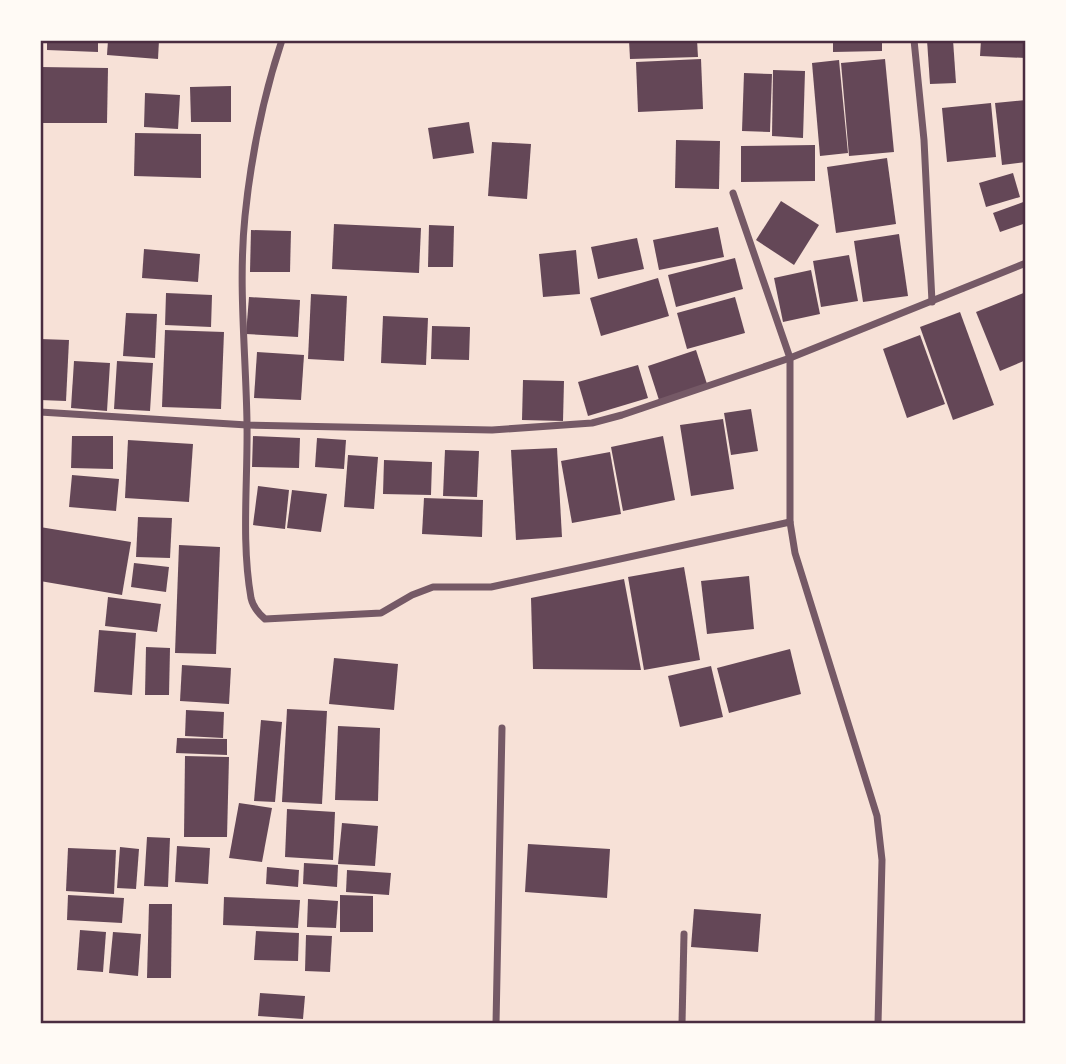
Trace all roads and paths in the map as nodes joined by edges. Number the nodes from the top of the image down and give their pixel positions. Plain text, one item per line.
1 (282, 40) edge
2 (914, 40) edge
3 (733, 193) dead end
4 (1026, 263) edge
5 (932, 302) junction
6 (790, 358) junction
7 (40, 412) edge
8 (247, 425) junction
9 (790, 522) junction
10 (502, 728) dead end
11 (684, 934) dead end
12 (496, 1024) edge
13 (681, 1024) edge
14 (878, 1024) edge

1 - 8 street
2 - 5 street
3 - 6 street
4 - 5 street
5 - 6 street
6 - 8 street
6 - 9 street
7 - 8 street
8 - 9 street
9 - 14 street
10 - 12 street
11 - 13 street

